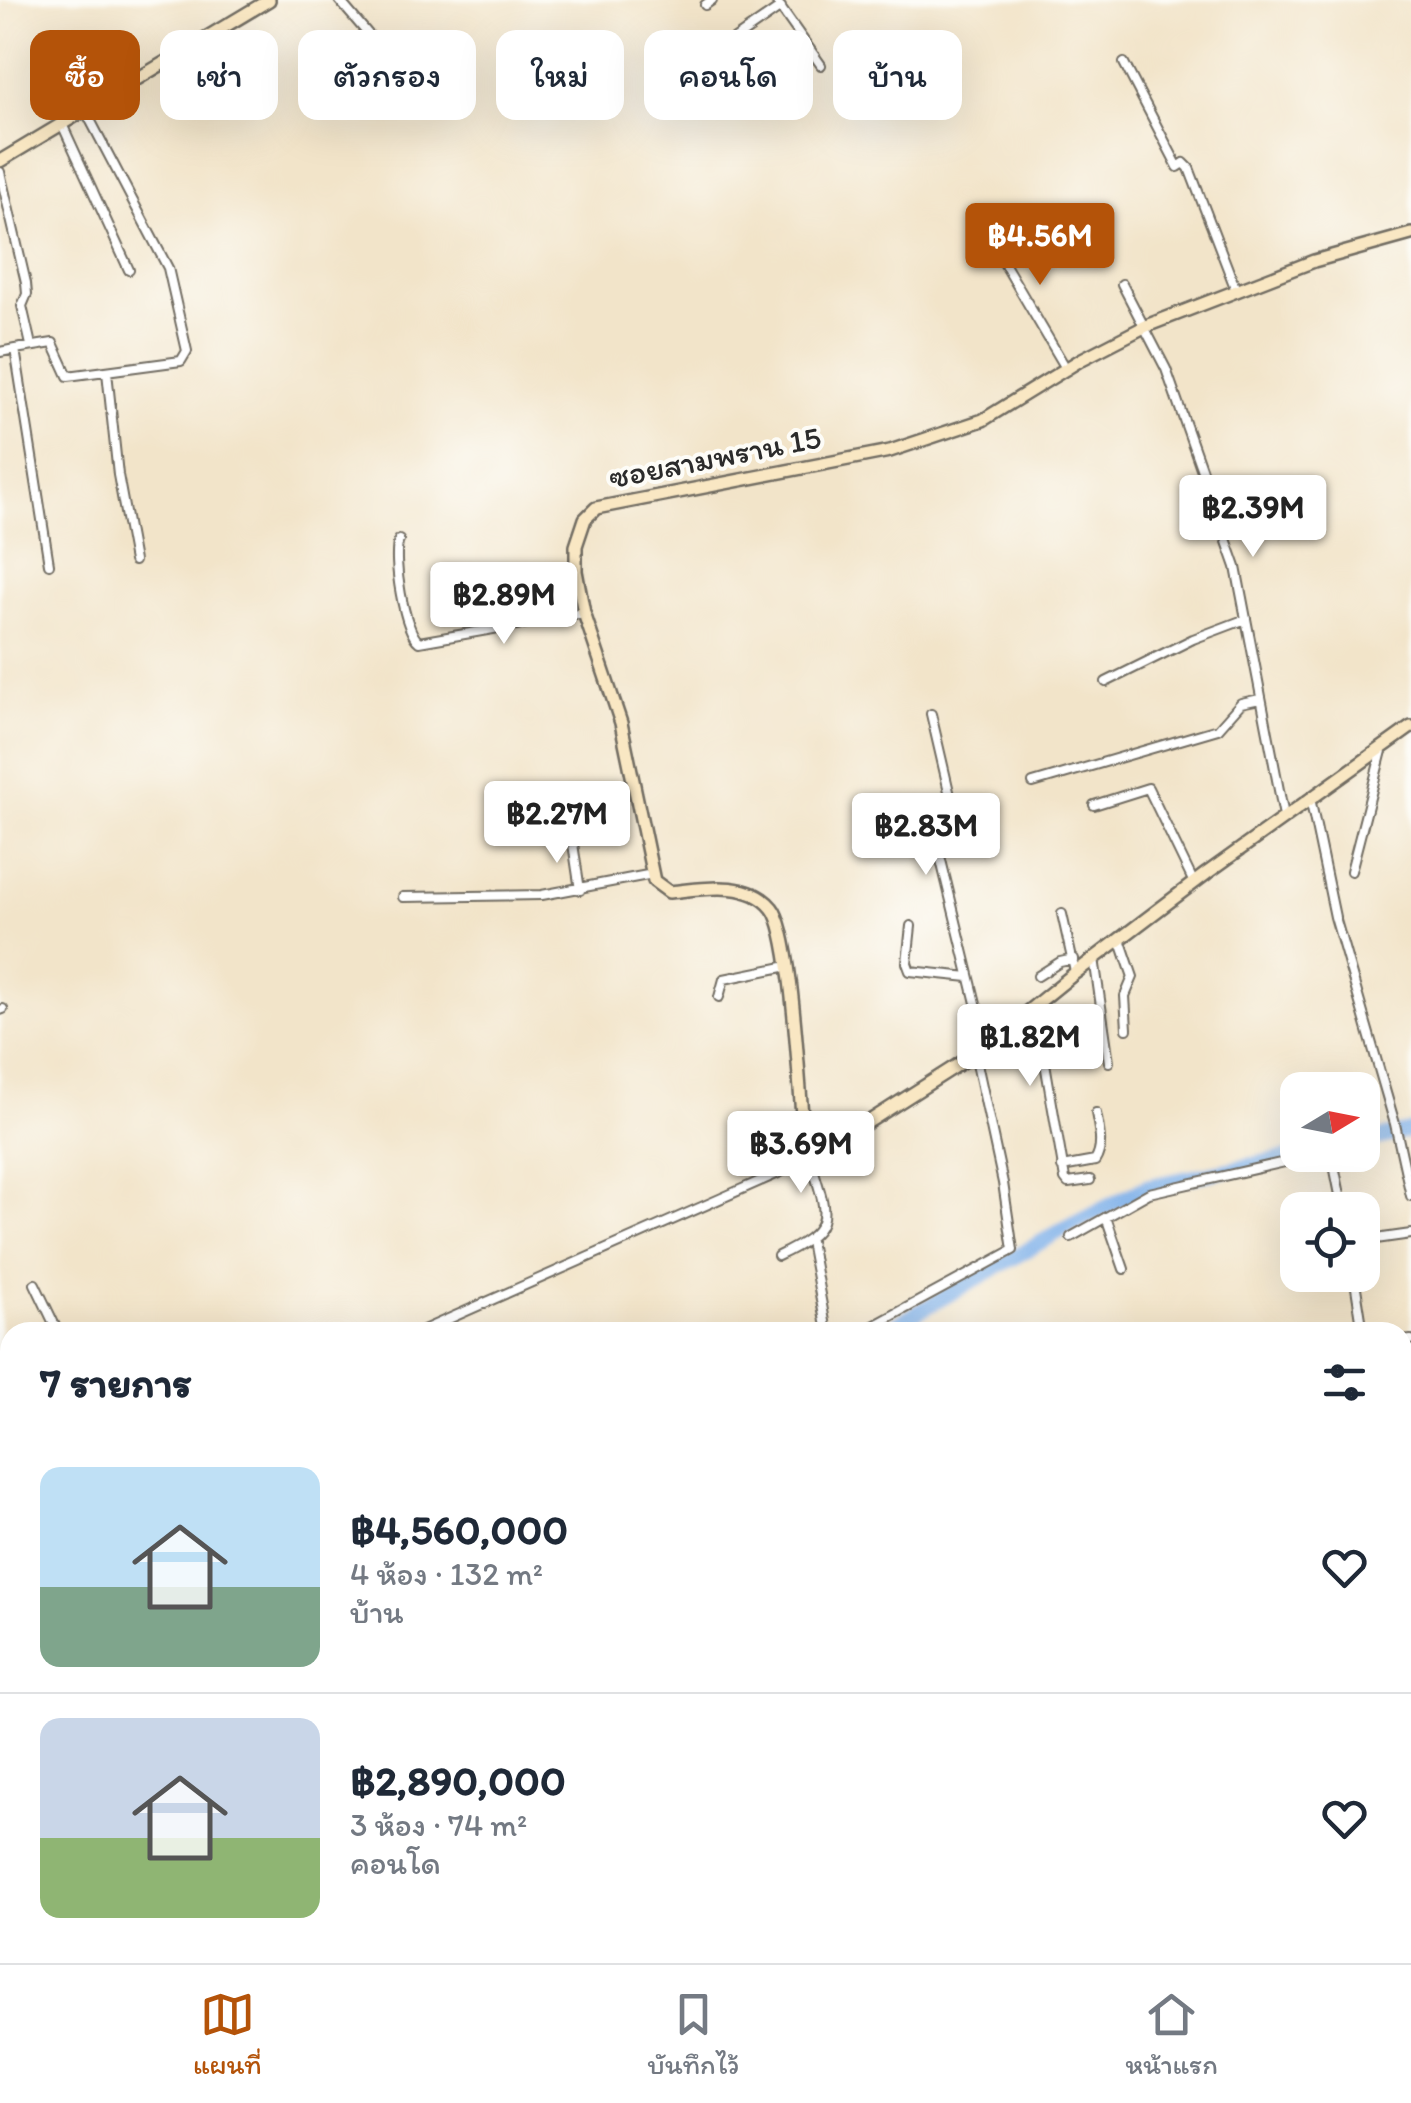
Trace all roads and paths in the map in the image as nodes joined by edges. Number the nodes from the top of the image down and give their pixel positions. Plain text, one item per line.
1 (269, 0) edge
2 (340, 0) edge
3 (778, 4) edge
4 (366, 30) edge
5 (745, 30) edge
6 (796, 30) edge
7 (813, 54) edge
8 (1124, 62) dead end
9 (821, 65) dead end
10 (140, 77) edge
11 (69, 120) edge
12 (90, 120) edge
13 (62, 124) junction
14 (0, 161) edge
15 (0, 172) edge
16 (982, 224) dead end
17 (1411, 234) edge
18 (129, 270) dead end
19 (1122, 284) dead end
20 (1236, 290) junction
21 (1146, 326) junction
22 (32, 346) junction
23 (15, 349) junction
24 (0, 352) edge
25 (1067, 370) junction
26 (107, 372) junction
27 (399, 540) dead end
28 (134, 560) dead end
29 (49, 564) dead end
30 (584, 613) junction
31 (1246, 619) junction
32 (1106, 682) dead end
33 (1260, 698) junction
34 (931, 714) dead end
35 (1411, 727) edge
36 (1383, 747) junction
37 (1034, 783) dead end
38 (1310, 798) junction
39 (1094, 805) dead end
40 (1284, 816) junction
41 (572, 837) dead end
42 (1351, 871) dead end
43 (652, 874) junction
44 (1194, 883) junction
45 (580, 890) junction
46 (402, 897) dead end
47 (1062, 914) dead end
48 (911, 926) dead end
49 (1120, 939) junction
50 (1094, 958) junction
51 (788, 966) junction
52 (1074, 966) junction
53 (1038, 976) dead end
54 (969, 977) junction
55 (719, 997) dead end
56 (1034, 1005) junction
57 (1126, 1029) dead end
58 (986, 1044) junction
59 (975, 1054) junction
60 (1108, 1062) dead end
61 (1096, 1113) dead end
62 (810, 1159) junction
63 (1280, 1163) edge
64 (1062, 1167) junction
65 (1090, 1180) dead end
66 (1411, 1196) edge
67 (1106, 1217) junction
68 (1411, 1234) edge
69 (1071, 1237) dead end
70 (1380, 1238) edge
71 (810, 1240) junction
72 (778, 1256) dead end
73 (1124, 1270) dead end
74 (36, 1284) dead end
75 (1357, 1292) edge
76 (53, 1322) edge
77 (453, 1322) edge
78 (826, 1322) edge
79 (881, 1322) edge
80 (1361, 1322) edge

1 - 10 street
2 - 4 street
3 - 5 street
3 - 6 street
7 - 9 street
8 - 20 street
11 - 13 street
12 - 26 street
13 - 14 street
13 - 18 street
15 - 22 street
16 - 25 street
17 - 20 street, ซอยสามพราน 15
19 - 21 street
20 - 21 street, ซอยสามพราน 15
21 - 25 street, ซอยสามพราน 15
21 - 31 street
22 - 23 street
22 - 26 street
23 - 24 street
23 - 29 street
25 - 30 street, ซอยสามพราน 15
26 - 28 street
27 - 30 street
30 - 43 street, ซอยสามพราน 15
31 - 32 street
31 - 33 street
33 - 37 street
33 - 40 street
34 - 54 street
35 - 36 street
36 - 38 street
36 - 42 street
38 - 40 street
38 - 66 street
39 - 44 street
40 - 44 street
41 - 45 street
43 - 45 street
43 - 51 street
44 - 49 street
45 - 46 street
47 - 52 street
48 - 54 street
49 - 50 street
49 - 57 street
50 - 52 street
50 - 60 street
51 - 55 street
51 - 62 street
52 - 53 street
52 - 56 street
54 - 58 street
56 - 58 street
56 - 64 street
58 - 59 street
59 - 62 street
59 - 79 street
61 - 64 street
62 - 71 street
62 - 77 street
63 - 67 street
64 - 65 street
67 - 69 street
67 - 73 street
68 - 70 street
71 - 72 street
71 - 78 street
74 - 76 street
75 - 80 street

